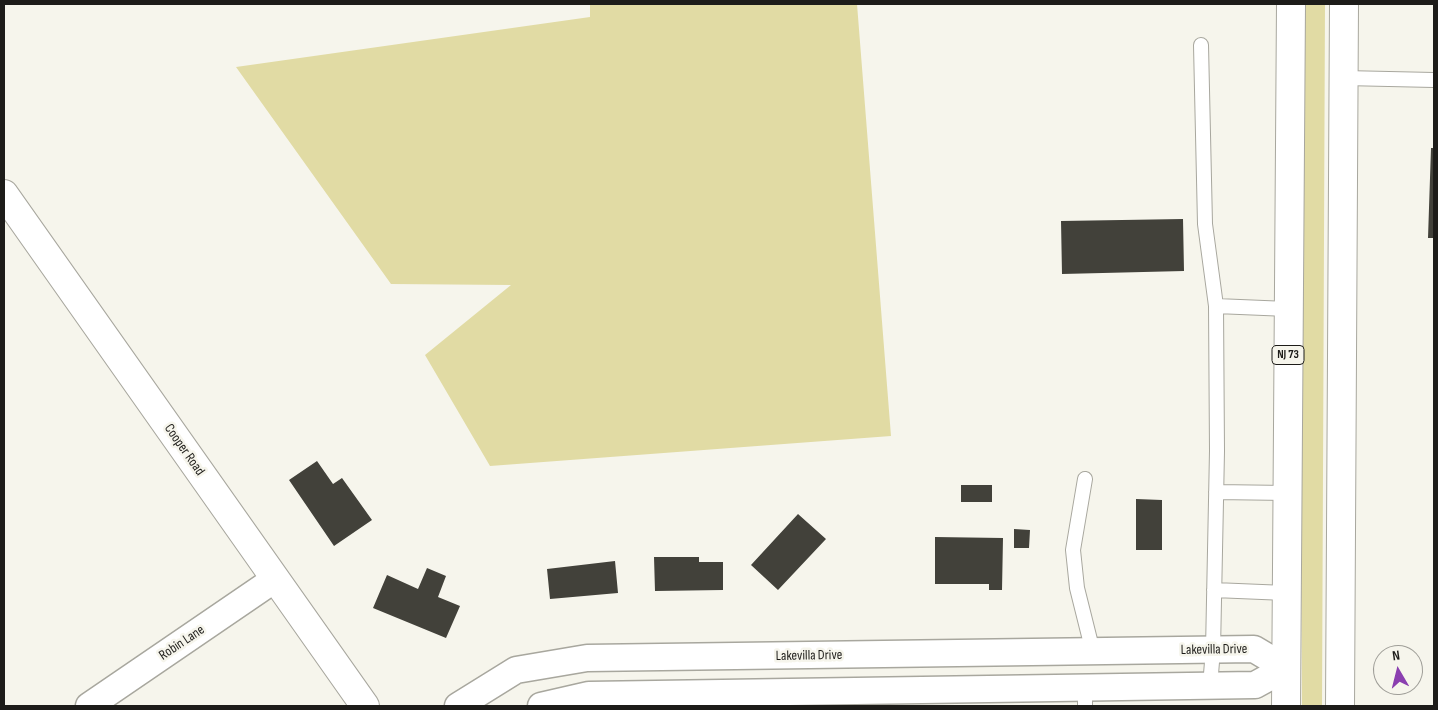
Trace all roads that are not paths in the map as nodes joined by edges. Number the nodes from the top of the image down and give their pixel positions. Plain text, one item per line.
1 (1291, 4) edge
2 (1344, 4) edge
3 (1201, 45) dead end
4 (1344, 78) junction
5 (1434, 80) edge
6 (4, 194) edge
7 (1216, 306) junction
8 (1288, 309) junction
9 (1084, 478) dead end
10 (1216, 492) junction
11 (1287, 493) junction
12 (275, 579) junction
13 (1214, 590) junction
14 (1286, 593) junction
15 (1213, 650) junction
16 (1093, 652) junction
17 (893, 654) junction
18 (1286, 668) junction
19 (1210, 686) junction
20 (891, 691) junction
21 (1085, 697) edge
22 (89, 706) edge
23 (365, 706) edge
24 (458, 706) edge
25 (541, 706) edge
26 (1286, 706) edge
27 (1340, 706) edge

1 - 8 main road, NJ 73
2 - 4 main road
3 - 7 lane
4 - 5 lane
4 - 27 main road
6 - 12 main road, Cooper Road
7 - 8 lane
7 - 10 lane
8 - 11 main road, NJ 73
9 - 16 lane
10 - 11 lane
10 - 13 lane
11 - 14 main road, NJ 73
12 - 22 street, Robin Lane
12 - 23 main road, Cooper Road
13 - 14 lane
13 - 15 lane
14 - 18 main road, NJ 73
15 - 16 street, Lakevilla Drive
15 - 18 street, Lakevilla Drive
15 - 19 lane
16 - 17 street, Lakevilla Drive
17 - 20 street
17 - 24 street, Lakevilla Drive
18 - 19 street
18 - 26 main road, NJ 73
19 - 21 street
20 - 21 street
20 - 25 street

